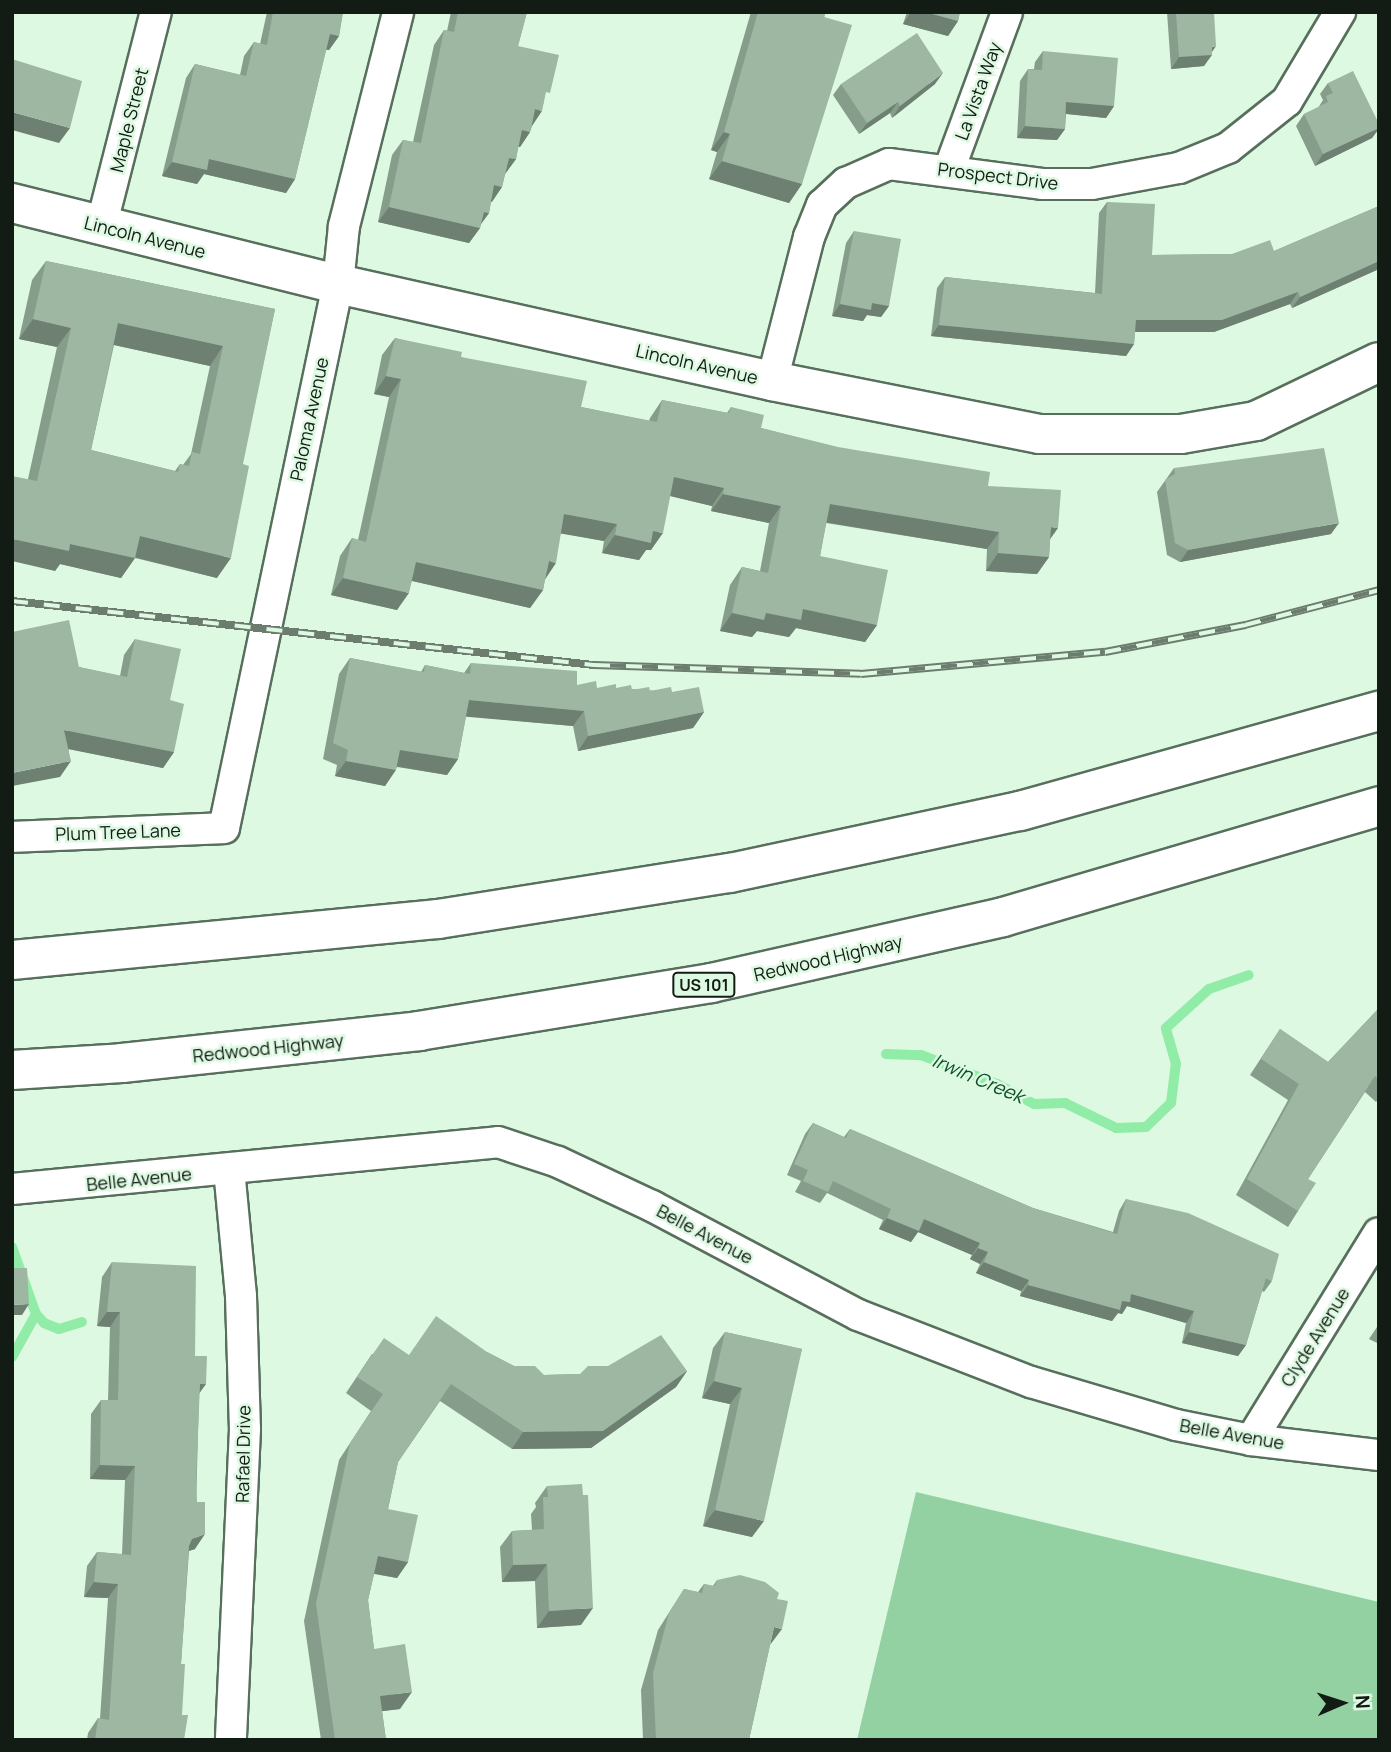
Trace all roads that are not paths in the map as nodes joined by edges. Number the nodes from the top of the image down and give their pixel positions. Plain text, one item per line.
1 (156, 12) edge
2 (398, 12) edge
3 (1007, 12) edge
4 (1340, 12) edge
5 (949, 170) junction
6 (12, 203) edge
7 (101, 227) junction
8 (338, 284) junction
9 (1379, 362) edge
10 (772, 381) junction
11 (1379, 711) edge
12 (1379, 806) edge
13 (224, 828) joint
14 (12, 837) edge
15 (12, 960) edge
16 (12, 1070) edge
17 (229, 1169) junction
18 (12, 1189) edge
19 (1379, 1233) edge
20 (1251, 1440) junction
21 (1379, 1455) edge
22 (231, 1740) edge

1 - 7 street, Maple Street
2 - 8 street, Paloma Avenue
3 - 5 street, La Vista Way
4 - 5 street, Prospect Drive
5 - 10 street, Prospect Drive
6 - 7 main road, Lincoln Avenue
7 - 8 main road, Lincoln Avenue
8 - 10 main road, Lincoln Avenue
8 - 13 street, Paloma Avenue
9 - 10 main road, Lincoln Avenue
11 - 15 main road
12 - 16 main road, Redwood Highway / US 101
13 - 14 street, Plum Tree Lane
17 - 18 street, Belle Avenue
17 - 20 street, Belle Avenue
17 - 22 street, Rafael Drive
19 - 20 street, Clyde Avenue
20 - 21 street, Belle Avenue

